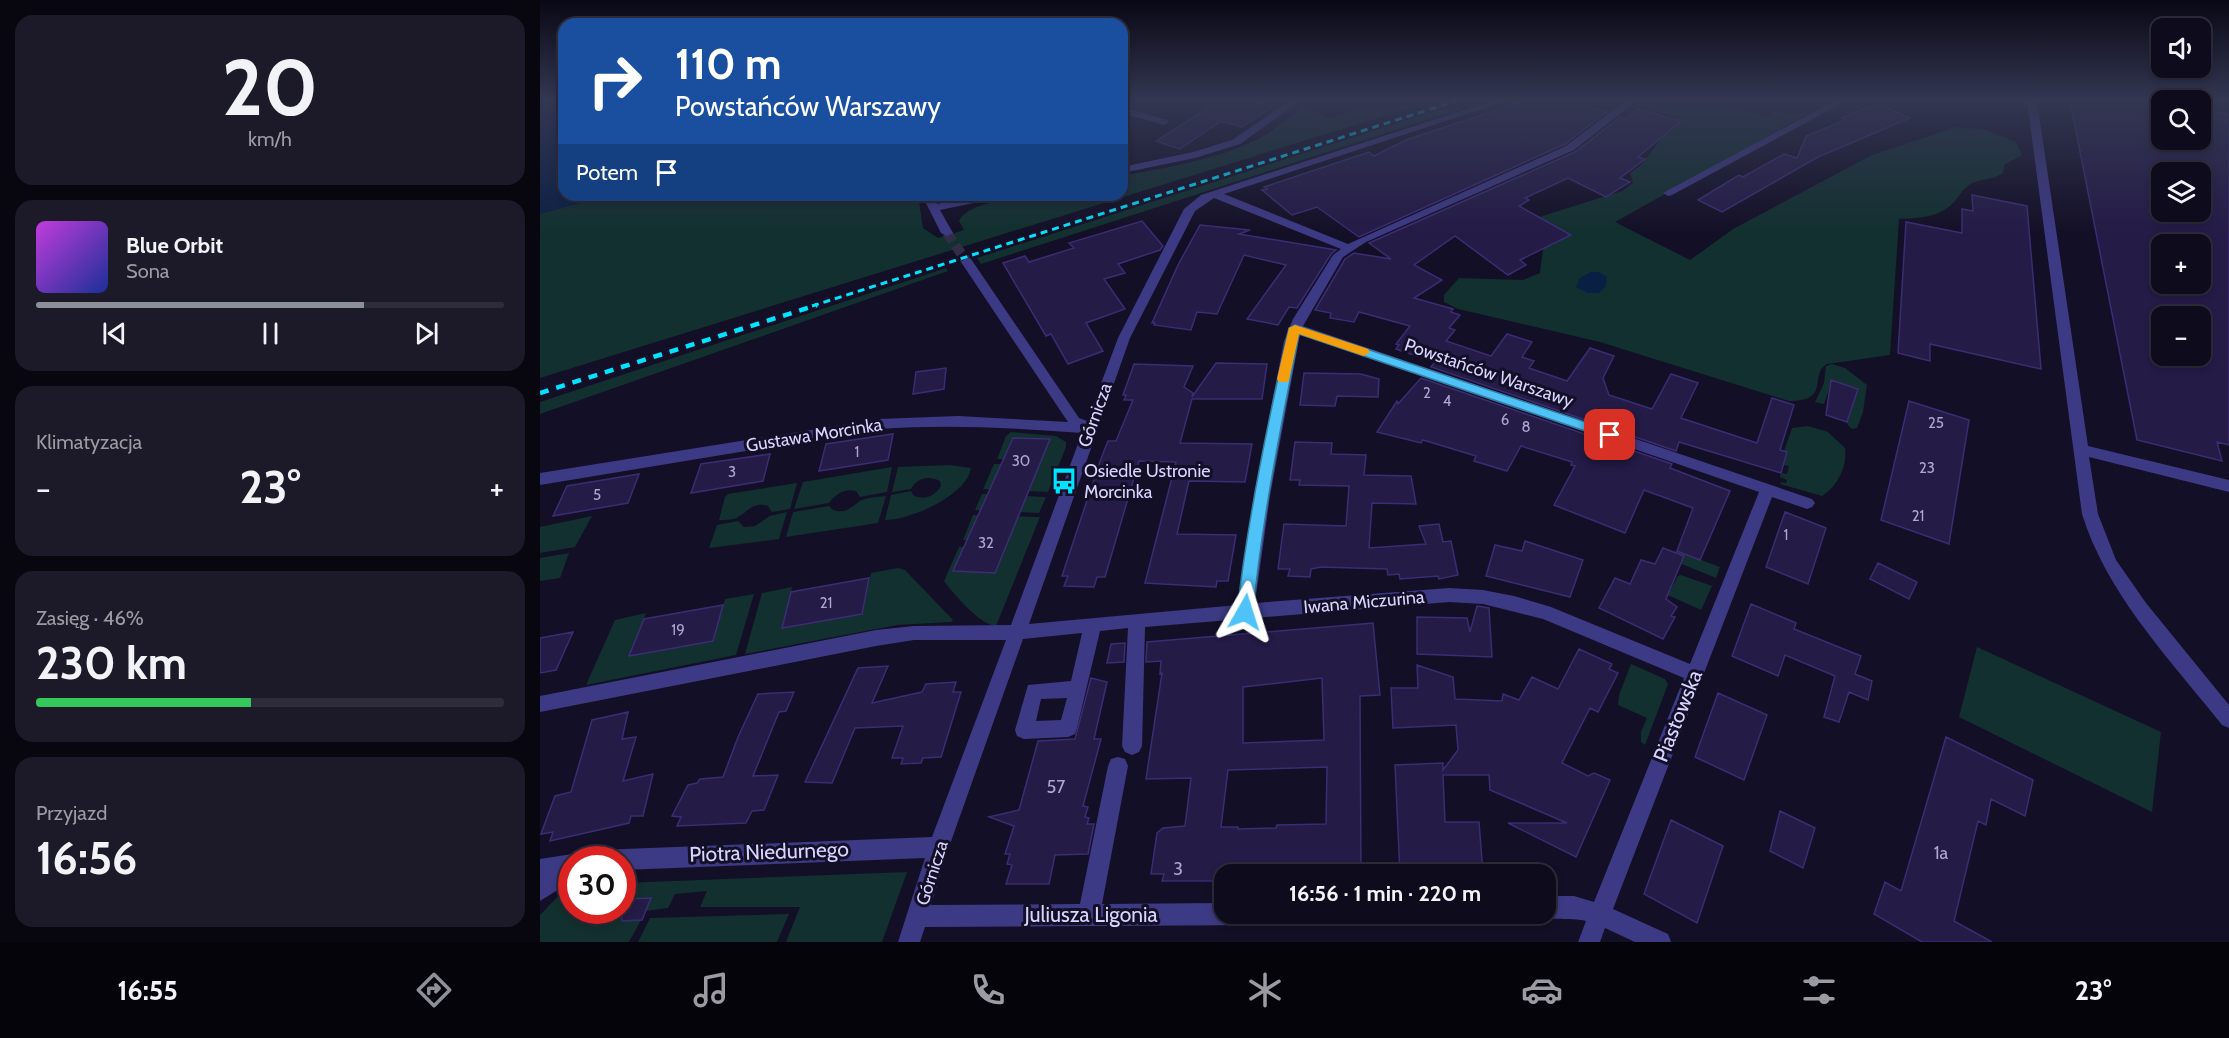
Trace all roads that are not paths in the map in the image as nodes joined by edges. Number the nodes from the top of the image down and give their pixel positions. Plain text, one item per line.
1 (1227, 145) edge
2 (1365, 145) edge
3 (1574, 145) edge
4 (1758, 145) edge
5 (2038, 145) edge
6 (1128, 169) edge
7 (1668, 193) dead end
8 (1214, 194) junction
9 (929, 201) edge
10 (968, 201) edge
11 (932, 208) junction
12 (947, 233) tunnel mouth
13 (1349, 248) junction
14 (967, 262) tunnel mouth
15 (1295, 328) junction
16 (1089, 429) junction
17 (2081, 450) junction
18 (540, 479) edge
19 (2229, 486) edge
20 (1768, 489) junction
21 (1807, 503) dead end
22 (1245, 612) junction
23 (1137, 620) junction
24 (1093, 625) junction
25 (1019, 632) junction
26 (1695, 674) junction
27 (1078, 689) dead end
28 (540, 704) edge
29 (2229, 719) edge
30 (1132, 746) dead end
31 (1118, 766) dead end
32 (939, 847) junction
33 (636, 859) edge
34 (558, 868) edge
35 (540, 870) edge
36 (558, 876) edge
37 (540, 890) edge
38 (1556, 908) edge
39 (1089, 914) junction
40 (1214, 914) edge
41 (1599, 914) junction
42 (918, 916) junction
43 (909, 942) edge
44 (1589, 942) edge
45 (1659, 942) edge

1 - 6 street
2 - 8 street, Górnicza
3 - 13 street
4 - 7 street
5 - 17 street
8 - 13 street
8 - 16 street, Górnicza
9 - 11 street
10 - 11 street
11 - 12 street
13 - 15 street
14 - 16 street
15 - 20 street, Powstańców Warszawy
15 - 22 street
16 - 18 street, Gustawa Morcinka
16 - 25 street, Górnicza
17 - 19 street
17 - 29 street
20 - 21 street, Powstańców Warszawy
20 - 26 street, Piastowska
22 - 23 street, Iwana Miczurina
22 - 26 street, Iwana Miczurina
23 - 24 street, Iwana Miczurina
23 - 30 street
24 - 25 street, Iwana Miczurina
24 - 27 street
25 - 28 street
25 - 32 street, Górnicza
26 - 41 street, Piastowska
31 - 39 street
32 - 33 street, Piotra Niedurnego
32 - 42 street, Górnicza
34 - 35 street
36 - 37 street
38 - 41 street
39 - 40 street, Juliusza Ligonia
39 - 42 street, Juliusza Ligonia
41 - 44 street, Piastowska
41 - 45 street
42 - 43 street, Górnicza

